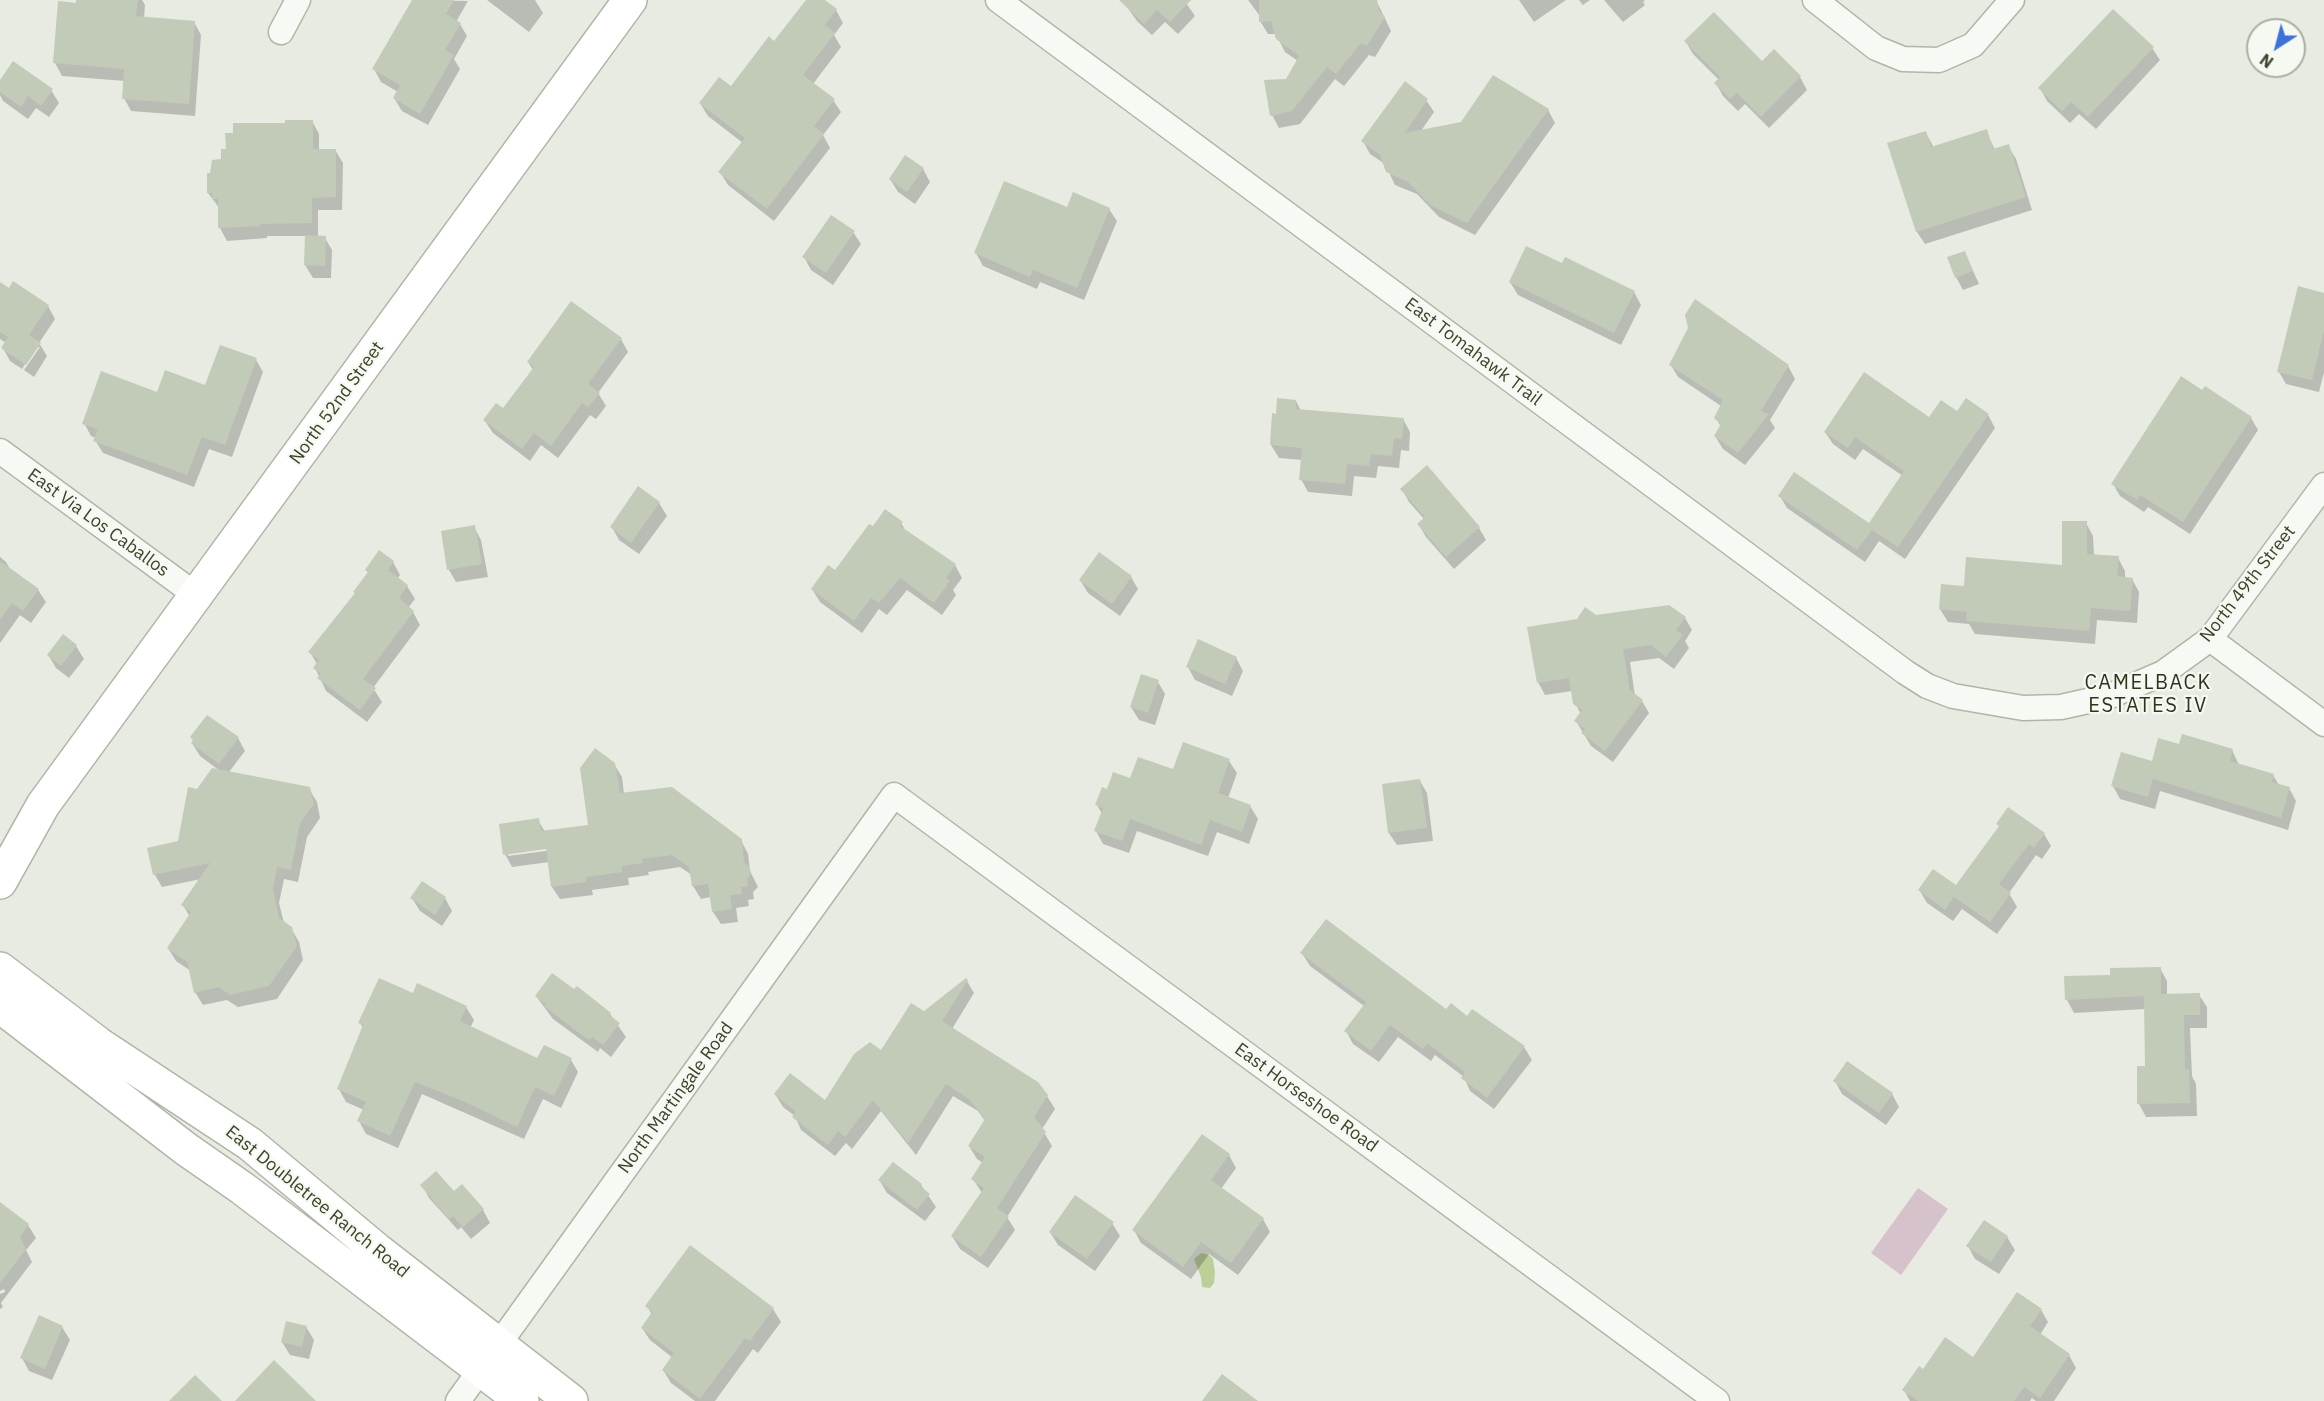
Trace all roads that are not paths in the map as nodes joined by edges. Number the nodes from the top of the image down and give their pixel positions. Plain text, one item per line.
1 (298, 0) edge
2 (630, 0) edge
3 (998, 0) edge
4 (1815, 0) edge
5 (2012, 0) edge
6 (280, 32) dead end
7 (0, 452) edge
8 (2324, 485) edge
9 (196, 595) junction
10 (2210, 639) junction
11 (1953, 696) joint
12 (2324, 724) edge
13 (894, 795) joint
14 (43, 805) junction
15 (0, 850) edge
16 (0, 882) edge
17 (0, 969) edge
18 (0, 1006) edge
19 (196, 1109) junction
20 (172, 1139) junction
21 (489, 1357) junction
22 (458, 1401) edge
23 (522, 1401) edge
24 (571, 1401) edge
25 (1717, 1401) edge

1 - 6 street
2 - 9 main road, North 52nd Street
3 - 11 street, East Tomahawk Trail
4 - 5 street
7 - 9 street, East Via Los Caballos
8 - 10 street, North 49th Street
9 - 14 main road, North 52nd Street
10 - 11 street, North 49th Street
10 - 12 street
13 - 21 street, North Martingale Road
13 - 25 street, East Horseshoe Road
14 - 15 main road, North 52nd Street
14 - 16 main road, North 52nd Street
17 - 19 main road, East Doubletree Ranch Road
18 - 20 main road, East Doubletree Ranch Road
19 - 20 main road
19 - 21 main road, East Doubletree Ranch Road
20 - 21 main road, East Doubletree Ranch Road
21 - 22 street, North Martingale Road
21 - 23 main road, East Doubletree Ranch Road
21 - 24 main road, East Doubletree Ranch Road

